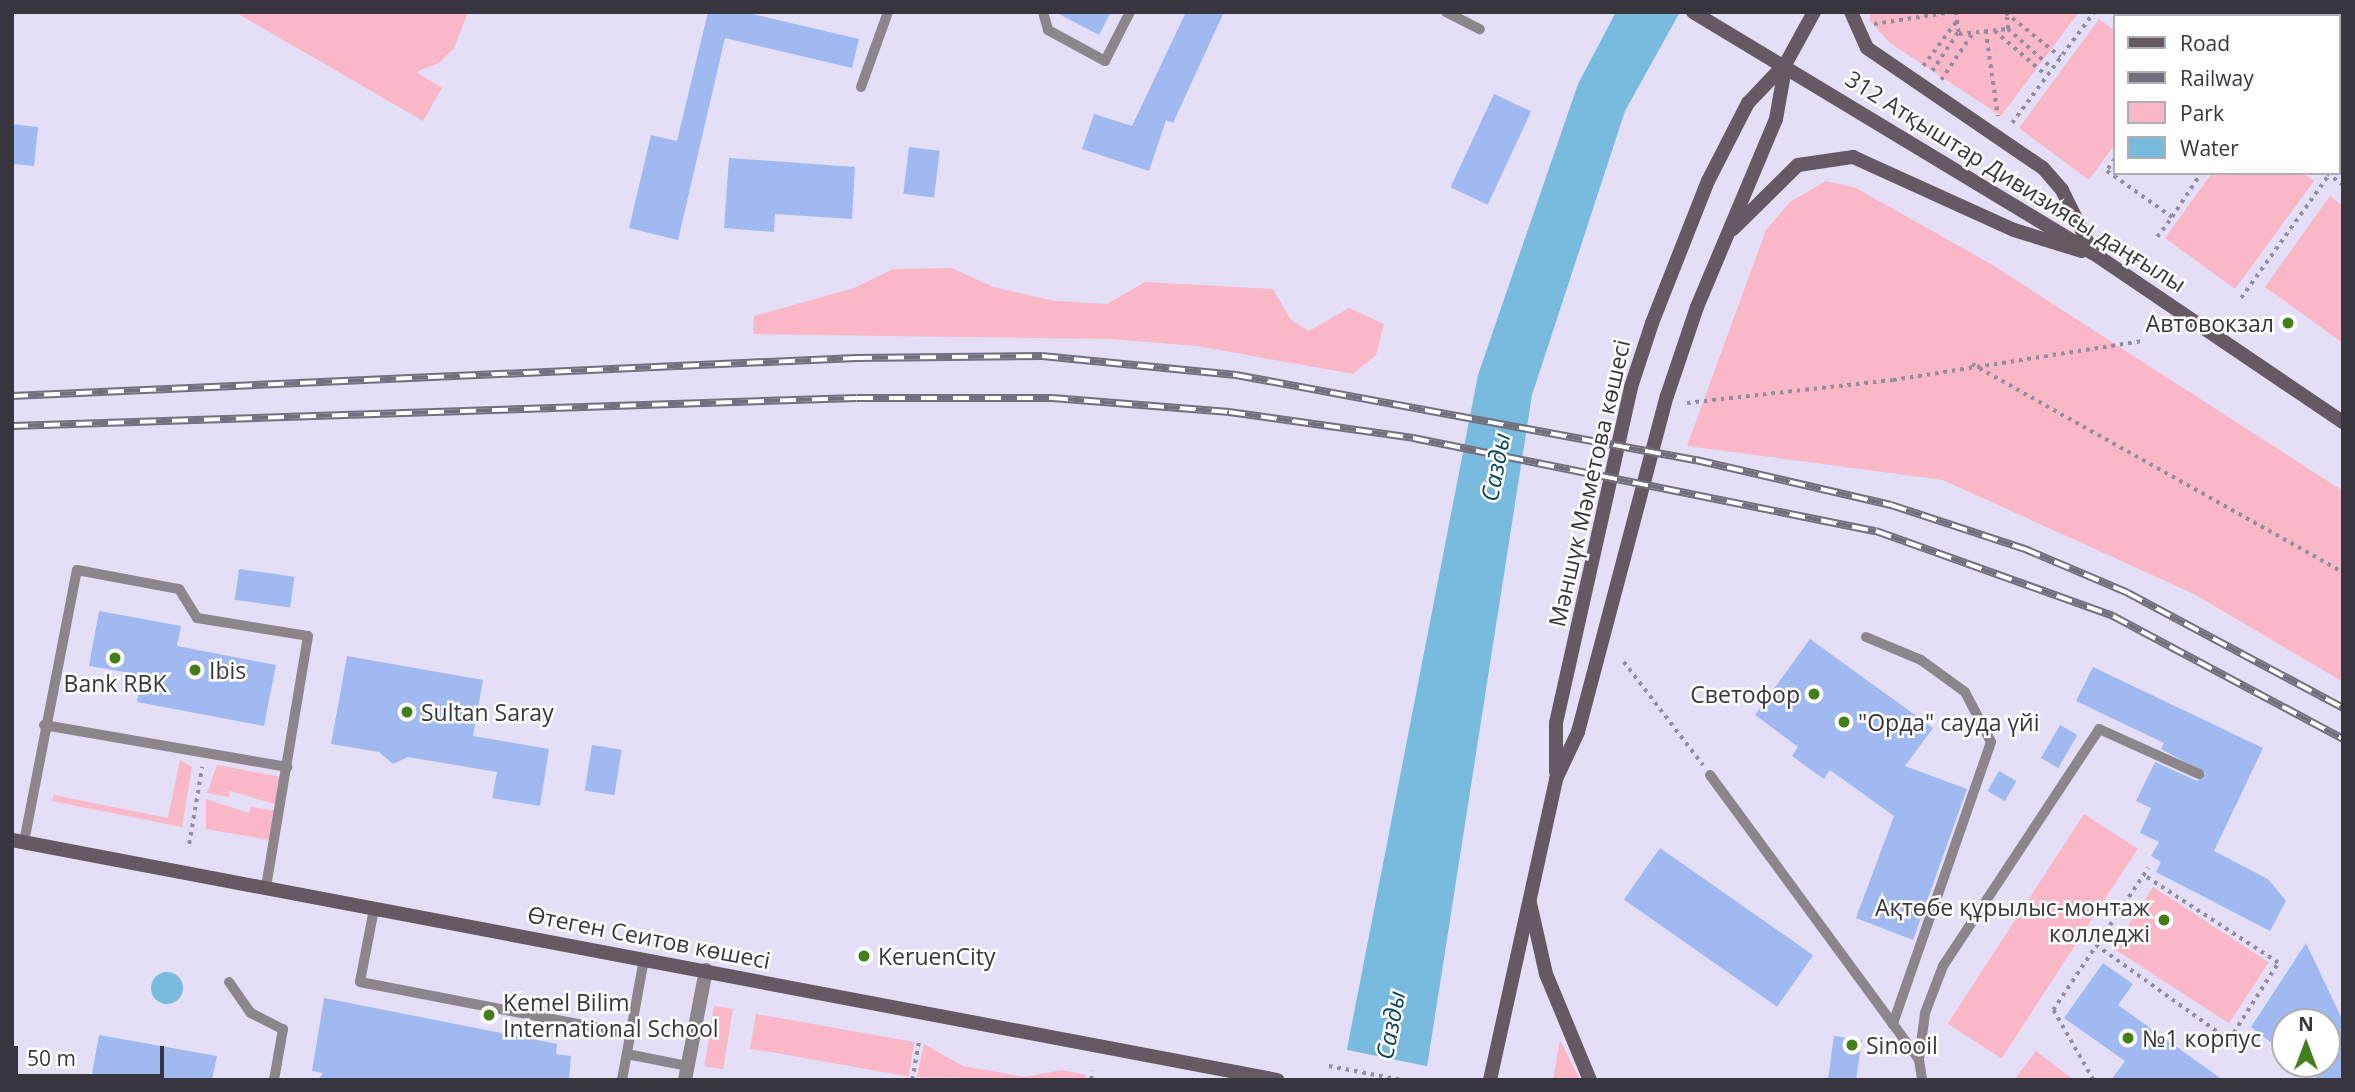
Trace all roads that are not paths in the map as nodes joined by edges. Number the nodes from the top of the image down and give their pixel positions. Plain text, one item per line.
1 (888, 12) edge
2 (1043, 12) edge
3 (1130, 12) edge
4 (1446, 12) edge
5 (1693, 12) edge
6 (1814, 12) edge
7 (1850, 12) edge
8 (1480, 29) dead end
9 (1786, 64) junction
10 (861, 87) dead end
11 (1725, 238) junction
12 (2093, 253) junction
13 (2343, 422) edge
14 (1866, 637) dead end
15 (44, 725) junction
16 (287, 767) junction
17 (2199, 774) dead end
18 (1710, 775) road end
19 (1556, 779) junction
20 (18, 841) edge
21 (266, 888) junction
22 (1529, 898) junction
23 (374, 909) junction
24 (644, 959) junction
25 (706, 970) junction
26 (229, 982) dead end
27 (1893, 1024) junction
28 (630, 1034) junction
29 (627, 1054) junction
30 (1919, 1060) junction
31 (686, 1073) edge
32 (274, 1080) edge
33 (622, 1080) edge
34 (1277, 1080) edge
35 (1490, 1080) edge
36 (1590, 1080) edge
37 (1922, 1080) edge

1 - 10 lane
2 - 3 lane
4 - 8 lane
5 - 9 main road, 312 Атқыштар Дивизиясы даңғылы
6 - 9 main road, Мәншүк Мәметова көшесі
7 - 12 main road
9 - 11 main road, Мәншүк Мәметова көшесі
9 - 12 main road, 312 Атқыштар Дивизиясы даңғылы
9 - 19 main road, Мәншүк Мәметова көшесі
11 - 12 main road
11 - 19 main road, Мәншүк Мәметова көшесі
12 - 13 main road, 312 Атқыштар Дивизиясы даңғылы
14 - 27 lane
15 - 16 lane
15 - 16 lane
15 - 20 lane
16 - 21 lane
17 - 30 lane
18 - 27 lane
19 - 22 main road, Мәншүк Мәметова көшесі
20 - 21 main road, Өтеген Сеитов көшесі
21 - 23 main road, Өтеген Сеитов көшесі
22 - 35 main road, Мәншүк Мәметова көшесі
22 - 36 main road
23 - 24 main road, Өтеген Сеитов көшесі
23 - 28 lane
24 - 25 main road, Өтеген Сеитов көшесі
24 - 28 lane
25 - 31 street
25 - 34 main road, Өтеген Сеитов көшесі
26 - 32 lane
27 - 30 lane
28 - 29 lane
29 - 31 lane
29 - 33 lane
30 - 37 lane

